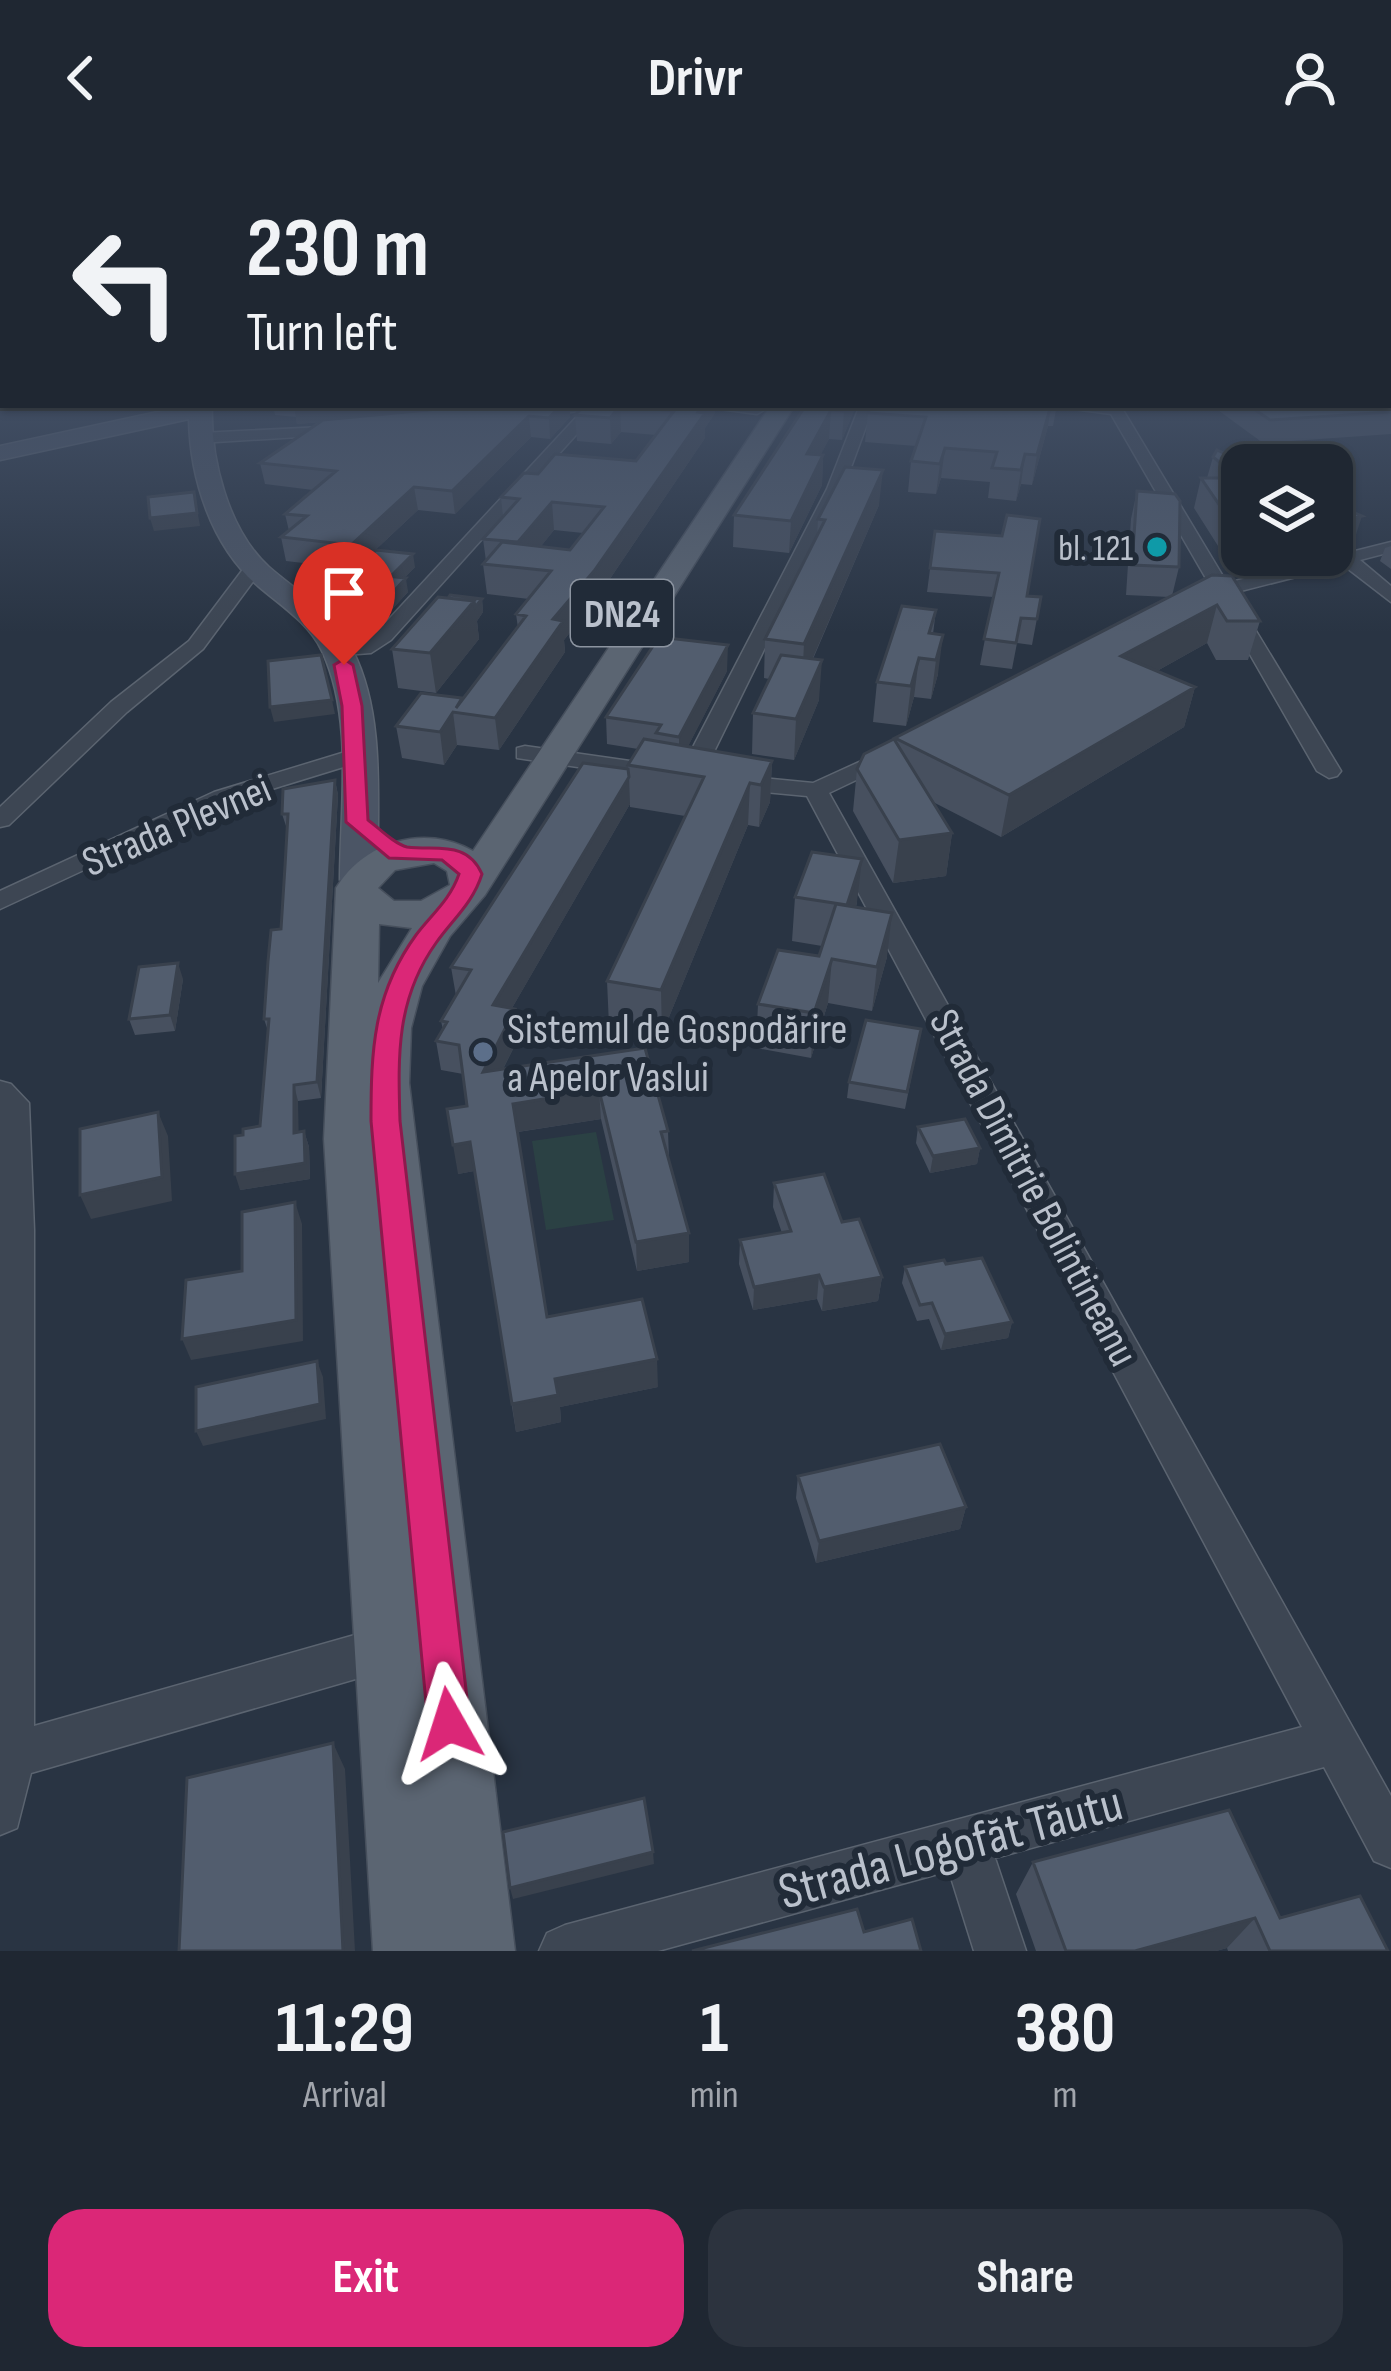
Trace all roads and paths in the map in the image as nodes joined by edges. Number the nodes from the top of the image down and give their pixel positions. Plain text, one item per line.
1 (215, 466) edge
2 (540, 466) edge
3 (728, 466) edge
4 (844, 466) edge
5 (1148, 466) edge
6 (1391, 547) edge
7 (1353, 556) edge
8 (1353, 564) edge
9 (254, 568) junction
10 (1272, 576) edge
11 (1219, 589) junction
12 (1391, 596) edge
13 (1179, 604) edge
14 (339, 652) junction
15 (906, 746) edge
16 (539, 755) junction
17 (355, 756) junction
18 (1329, 771) dead end
19 (690, 776) junction
20 (816, 790) junction
21 (0, 820) edge
22 (357, 822) junction
23 (397, 854) junction
24 (456, 880) junction
25 (359, 888) junction
26 (0, 901) edge
27 (0, 1092) edge
28 (391, 1647) junction
29 (1335, 1741) junction
30 (10, 1756) junction
31 (0, 1811) edge
32 (965, 1842) junction
33 (1391, 1844) edge
34 (414, 1951) edge
35 (474, 1951) edge
36 (565, 1951) edge
37 (1000, 1951) edge

1 - 9 main road
2 - 14 street
3 - 16 main road, DN24
4 - 19 street
5 - 11 street
6 - 7 street
8 - 12 street
9 - 14 main road
9 - 21 street
10 - 11 street
11 - 13 street
11 - 18 street
14 - 17 main road
15 - 20 street
16 - 19 street
16 - 24 main road, DN24
17 - 22 main road
17 - 26 street, Strada Plevnei
19 - 20 street
20 - 29 street, Strada Dimitrie Bolintineanu
22 - 23 main road
22 - 25 main road
23 - 24 main road
23 - 25 main road
24 - 25 main road
24 - 35 main road, DN24
25 - 28 main road
27 - 30 street
28 - 30 street
28 - 34 main road
29 - 32 street, Strada Logofăt Tăutu
29 - 33 street, Strada Dimitrie Bolintineanu
30 - 31 street
32 - 36 street, Strada Logofăt Tăutu
32 - 37 street

